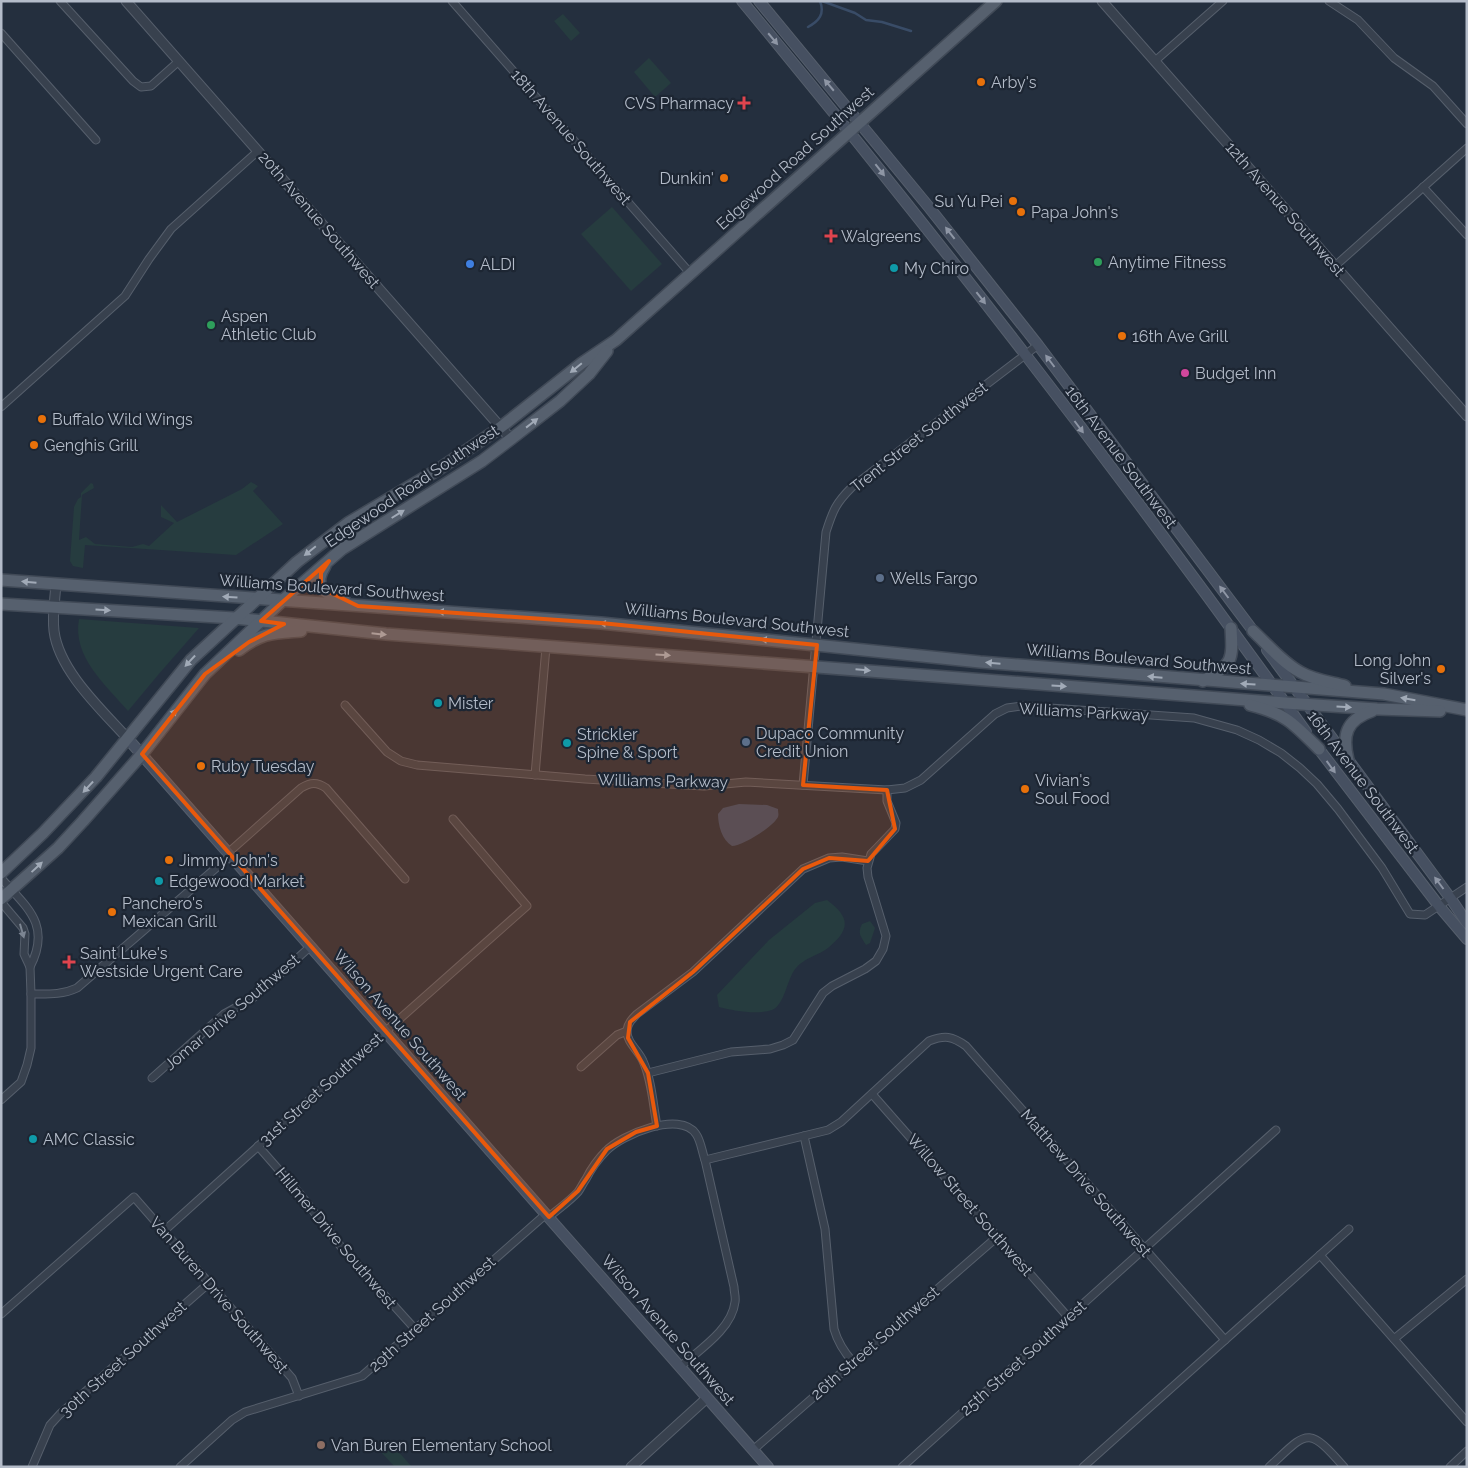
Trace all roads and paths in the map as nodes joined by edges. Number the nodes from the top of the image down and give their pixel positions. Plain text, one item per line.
1 (60, 1) edge
2 (126, 1) edge
3 (452, 1) edge
4 (742, 1) edge
5 (759, 1) edge
6 (996, 1) edge
7 (1102, 1) edge
8 (1223, 1) edge
9 (1329, 1) edge
10 (1, 34) edge
11 (179, 61) junction
12 (1155, 61) junction
13 (860, 123) junction
14 (1467, 124) edge
15 (850, 132) junction
16 (96, 140) dead end
17 (1467, 148) edge
18 (258, 151) junction
19 (1423, 187) junction
20 (1467, 235) edge
21 (1335, 266) junction
22 (690, 273) junction
23 (616, 340) junction
24 (1038, 345) junction
25 (1025, 355) junction
26 (1, 407) edge
27 (1467, 416) edge
28 (501, 427) junction
29 (511, 439) junction
30 (328, 561) junction
31 (1, 580) edge
32 (56, 584) junction
33 (257, 599) junction
34 (282, 600) junction
35 (1, 604) edge
36 (358, 606) junction
37 (54, 607) junction
38 (234, 618) junction
39 (261, 621) junction
40 (330, 628) junction
41 (1231, 628) junction
42 (1253, 632) junction
43 (817, 645) junction
44 (546, 646) junction
45 (815, 666) junction
46 (205, 674) junction
47 (1203, 681) junction
48 (1273, 686) junction
49 (1295, 687) junction
50 (1384, 694) junction
51 (1219, 698) junction
52 (1285, 703) junction
53 (1307, 704) junction
54 (345, 705) dead end
55 (1377, 709) junction
56 (1467, 710) edge
57 (128, 739) junction
58 (1319, 750) junction
59 (142, 754) junction
60 (1348, 760) junction
61 (535, 775) junction
62 (803, 785) junction
63 (887, 790) junction
64 (453, 819) dead end
65 (230, 854) junction
66 (868, 861) junction
67 (1, 873) edge
68 (1, 878) edge
69 (405, 879) dead end
70 (1467, 887) edge
71 (12, 890) junction
72 (1451, 899) junction
73 (1, 901) edge
74 (1439, 906) junction
75 (1467, 923) edge
76 (1467, 939) edge
77 (311, 946) junction
78 (30, 966) junction
79 (32, 994) junction
80 (627, 1030) junction
81 (386, 1031) junction
82 (580, 1067) dead end
83 (648, 1073) junction
84 (152, 1078) dead end
85 (872, 1094) junction
86 (1, 1100) edge
87 (657, 1126) junction
88 (1276, 1130) dead end
89 (804, 1136) junction
90 (258, 1146) junction
91 (705, 1160) junction
92 (547, 1215) junction
93 (1349, 1229) dead end
94 (164, 1231) junction
95 (997, 1236) junction
96 (1144, 1249) junction
97 (1320, 1255) junction
98 (1467, 1279) edge
99 (209, 1283) junction
100 (1, 1314) edge
101 (1068, 1317) junction
102 (415, 1329) junction
103 (1394, 1339) junction
104 (1225, 1340) junction
105 (854, 1362) junction
106 (680, 1367) junction
107 (299, 1396) junction
108 (708, 1398) junction
109 (1467, 1422) edge
110 (753, 1450) junction
111 (1467, 1452) edge
112 (32, 1467) edge
113 (180, 1467) edge
114 (631, 1467) edge
115 (768, 1467) edge
116 (902, 1467) edge
117 (1083, 1467) edge
118 (1269, 1467) edge
119 (1344, 1467) edge
120 (1450, 1467) edge

1 - 11 street
2 - 11 street, 20th Avenue Southwest
3 - 22 street, 18th Avenue Southwest
4 -> 15 main road, 16th Avenue Southwest
13 -> 5 main road, 16th Avenue Southwest
6 - 13 main road, Edgewood Road Southwest
7 - 12 street, 12th Avenue Southwest
8 - 12 street
9 - 14 street
10 - 16 street
11 - 18 street, 20th Avenue Southwest
12 - 21 street, 12th Avenue Southwest
13 - 15 main road, Edgewood Road Southwest
24 -> 13 main road, 16th Avenue Southwest
15 - 22 main road, Edgewood Road Southwest
15 -> 25 main road, 16th Avenue Southwest
17 - 19 street
18 - 26 street
18 - 28 street, 20th Avenue Southwest
19 - 20 street
19 - 21 street
21 - 27 street, 12th Avenue Southwest
22 - 23 main road, Edgewood Road Southwest
23 -> 28 main road, Edgewood Road Southwest
29 -> 23 main road, Edgewood Road Southwest
24 - 25 street, Trent Street Southwest
42 -> 24 main road, 16th Avenue Southwest
25 -> 41 main road, 16th Avenue Southwest
25 - 43 street, Trent Street Southwest
28 - 29 street, 20th Avenue Southwest
28 -> 33 main road, Edgewood Road Southwest
30 -> 29 main road, Edgewood Road Southwest
30 - 34 main road, Edgewood Road Southwest
30 - 36 main road
32 -> 31 main road, Williams Boulevard Southwest
33 -> 32 main road, Williams Boulevard Southwest
32 - 37 street, Wilson Avenue Southwest
33 - 34 main road, Williams Boulevard Southwest
33 - 38 main road, Edgewood Road Southwest
34 - 36 main road, Williams Boulevard Southwest
34 - 39 main road, Edgewood Road Southwest
35 - 37 main road, Williams Boulevard Southwest
43 -> 36 main road, Williams Boulevard Southwest
37 -> 38 main road, Williams Boulevard Southwest
37 - 57 street, Wilson Avenue Southwest
38 - 39 main road, Williams Boulevard Southwest
38 -> 57 main road, Edgewood Road Southwest
39 - 40 main road, Williams Boulevard Southwest
39 - 46 main road, Edgewood Road Southwest
40 -> 44 main road, Williams Boulevard Southwest
40 - 46 main road
41 - 47 main road
41 - 48 main road, 16th Avenue Southwest
42 - 49 main road, 16th Avenue Southwest
42 - 50 main road
43 - 45 street, Trent Street Southwest
47 -> 43 main road, Williams Boulevard Southwest
44 -> 45 main road, Williams Boulevard Southwest
44 - 61 street
45 -> 51 main road, Williams Boulevard Southwest
45 - 62 street, Trent Street Southwest
59 -> 46 main road, Edgewood Road Southwest
48 -> 47 main road, Williams Boulevard Southwest
48 - 49 main road, Williams Boulevard Southwest
48 - 52 main road, 16th Avenue Southwest
49 - 50 main road, Williams Boulevard Southwest
49 - 53 main road, 16th Avenue Southwest
56 -> 50 main road, Williams Boulevard Southwest
51 - 52 main road, Williams Boulevard Southwest
51 - 58 main road
52 - 53 main road, Williams Boulevard Southwest
52 - 58 main road, 16th Avenue Southwest
53 -> 55 main road, Williams Boulevard Southwest
53 - 60 main road, 16th Avenue Southwest
54 - 61 street, Williams Parkway
55 - 56 main road, Williams Boulevard Southwest
55 - 60 main road
57 - 59 main road, Wilson Avenue Southwest
57 -> 67 main road, Edgewood Road Southwest
58 -> 74 main road, 16th Avenue Southwest
59 - 65 main road, Wilson Avenue Southwest
71 -> 59 main road, Edgewood Road Southwest
72 -> 60 main road, 16th Avenue Southwest
61 - 62 street, Williams Parkway
62 - 63 street, Williams Parkway
63 - 66 street
63 - 74 street, Williams Parkway
64 - 81 street, 31st Street Southwest
65 - 69 street
65 - 77 main road, Wilson Avenue Southwest
65 - 79 street
66 - 80 street
66 - 83 street
68 - 71 street
70 - 72 street, Williams Parkway
71 - 73 main road, Edgewood Road Southwest
71 - 78 street
72 - 74 street, Williams Parkway
72 - 75 main road, 16th Avenue Southwest
73 -> 78 street
74 - 76 main road, 16th Avenue Southwest
77 - 81 main road, Wilson Avenue Southwest
77 - 84 street, Jomar Drive Southwest
78 - 79 street
79 - 86 street
80 - 82 street
80 - 83 street
81 - 90 street, 31st Street Southwest
81 - 92 main road, Wilson Avenue Southwest
83 - 87 street
85 - 89 street
85 - 95 street, Willow Street Southwest
85 - 96 street, Matthew Drive Southwest
87 - 91 street, 29th Street Southwest
87 - 92 street, 29th Street Southwest
88 - 96 street, 25th Street Southwest
89 - 91 street
89 - 105 street
90 - 94 street, 31st Street Southwest
90 - 102 street, Hillmer Drive Southwest
91 - 106 street, 29th Street Southwest
92 - 102 street, 29th Street Southwest
92 - 106 main road, Wilson Avenue Southwest
93 - 97 street
94 - 99 street, Van Buren Drive Southwest
94 - 100 street, Van Buren Drive Southwest
95 - 101 street, Willow Street Southwest
95 - 105 street, 26th Street Southwest
96 - 101 street, 25th Street Southwest
96 - 104 street, Matthew Drive Southwest
97 - 103 street
97 - 104 street
98 - 103 street
99 - 107 street, Van Buren Drive Southwest
99 - 112 street, 30th Street Southwest
101 - 116 street, 25th Street Southwest
102 - 107 street, 29th Street Southwest
103 - 109 street
104 - 117 street
105 - 110 street, 26th Street Southwest
106 - 108 main road, Wilson Avenue Southwest
107 - 113 street, 29th Street Southwest
108 - 110 main road, Wilson Avenue Southwest
108 - 114 street
110 - 115 main road, Wilson Avenue Southwest
111 - 120 street
118 - 119 street

